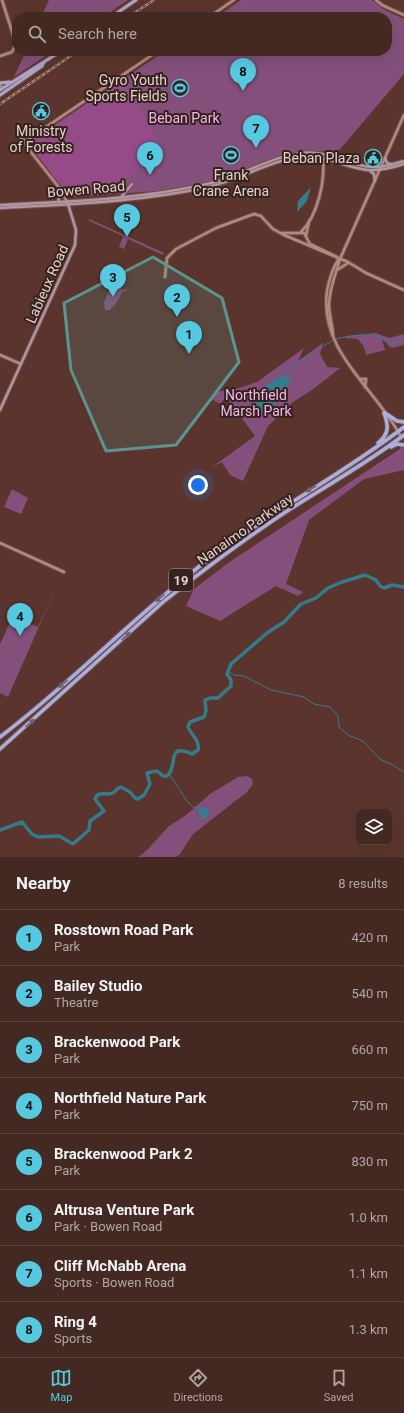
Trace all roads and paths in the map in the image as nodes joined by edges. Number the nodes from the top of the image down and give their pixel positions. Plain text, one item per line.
1 (2, 0) edge
2 (136, 0) edge
3 (234, 0) edge
4 (376, 0) edge
5 (118, 12) edge
6 (216, 12) edge
7 (404, 15) edge
8 (12, 31) edge
9 (12, 52) edge
10 (0, 56) edge
11 (53, 56) edge
12 (151, 56) edge
13 (44, 62) junction
14 (19, 77) junction
15 (0, 89) edge
16 (404, 115) edge
17 (30, 131) junction
18 (38, 132) junction
19 (30, 139) junction
20 (24, 140) junction
21 (29, 148) junction
22 (323, 155) junction
23 (385, 158) junction
24 (404, 160) edge
25 (391, 164) junction
26 (404, 164) edge
27 (380, 169) junction
28 (367, 170) junction
29 (375, 180) junction
30 (132, 184) dead end
31 (61, 190) junction
32 (121, 196) junction
33 (57, 202) junction
34 (29, 203) junction
35 (40, 203) junction
36 (68, 203) junction
37 (74, 204) junction
38 (0, 206) edge
39 (33, 206) junction
40 (21, 207) junction
41 (72, 214) junction
42 (309, 220) junction
43 (299, 233) junction
44 (282, 234) junction
45 (306, 237) junction
46 (296, 239) junction
47 (301, 243) junction
48 (338, 258) junction
49 (348, 262) junction
50 (336, 271) junction
51 (164, 277) dead end
52 (404, 290) edge
53 (333, 336) junction
54 (0, 355) edge
55 (21, 364) junction
56 (359, 379) junction
57 (365, 387) junction
58 (0, 410) edge
59 (384, 413) junction
60 (404, 422) edge
61 (404, 427) edge
62 (398, 431) junction
63 (403, 436) edge
64 (404, 445) edge
65 (342, 477) junction
66 (327, 480) junction
67 (0, 543) edge
68 (64, 572) dead end
69 (0, 737) edge
70 (0, 748) edge

1 - 8 street
2 - 5 main road
3 - 6 street
4 - 7 street
9 - 10 street
11 - 13 main road
12 - 18 street
13 - 14 main road
13 - 15 main road
14 - 15 main road
14 - 15 main road
16 - 23 street
17 - 18 street
17 - 19 street
17 - 20 street
18 - 19 street
19 - 20 street
19 - 21 street
20 - 21 street, Labieux Road
21 - 31 street, Labieux Road
22 - 27 main road, Bowen Road
22 - 28 main road, Bowen Road
22 - 32 main road, Bowen Road
22 - 37 main road, Bowen Road
22 - 42 street
23 - 25 main road
23 - 27 street
24 - 25 main road, Bowen Road
25 - 27 main road, Bowen Road
26 - 27 main road, Bowen Road
27 - 28 main road, Bowen Road
27 - 29 street
28 - 29 main road
29 - 48 street
30 - 32 main road
31 - 33 main road
31 - 36 street, Labieux Road
32 - 36 main road, Bowen Road
33 - 35 main road, Bowen Road
33 - 36 main road, Bowen Road
34 - 35 main road, Bowen Road
34 - 38 main road, Bowen Road
34 - 40 main road
35 - 39 main road
36 - 37 main road, Bowen Road
36 - 39 main road, Bowen Road
36 - 41 main road, Labieux Road
37 - 41 main road
38 - 40 main road, Bowen Road
39 - 40 main road, Bowen Road
41 - 55 main road, Labieux Road
42 - 43 street
42 - 45 street
43 - 44 street
43 - 45 street
43 - 46 street
44 - 46 street
44 - 51 street
45 - 47 street
45 - 48 street
46 - 47 street
47 - 48 street
48 - 49 street
48 - 50 street
48 - 53 street
49 - 50 street
49 - 52 street
50 - 53 street
53 - 56 street
54 - 55 street
55 - 58 main road, Labieux Road
56 - 57 street
56 - 57 street
57 - 59 street
59 - 60 highway
59 - 62 street
59 - 66 highway
61 - 62 highway, Nanaimo Parkway / 19
62 - 63 street
62 - 66 highway, Nanaimo Parkway / 19
63 - 65 highway, Nanaimo Parkway / 19
64 - 65 highway
70 -> 65 highway, Nanaimo Parkway / 19
66 -> 69 highway, Nanaimo Parkway / 19
67 - 68 street

